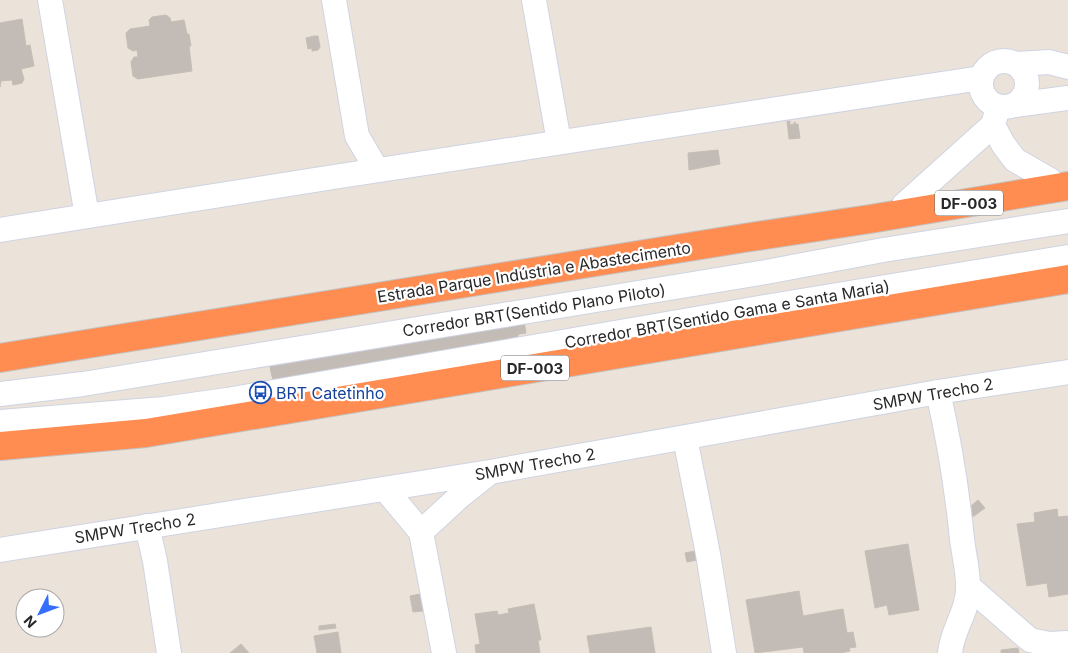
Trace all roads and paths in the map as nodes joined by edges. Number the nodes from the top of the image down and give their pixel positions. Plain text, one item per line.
1 (50, 0) edge
2 (334, 0) edge
3 (534, 0) edge
4 (1016, 64) junction
5 (1068, 67) edge
6 (981, 78) junction
7 (1068, 98) edge
8 (1002, 112) junction
9 (357, 136) junction
10 (559, 142) junction
11 (377, 170) junction
12 (340, 176) junction
13 (1059, 183) edge
14 (904, 205) dead end
15 (87, 216) junction
16 (1068, 221) edge
17 (0, 230) edge
18 (1068, 257) edge
19 (1068, 279) edge
20 (0, 358) edge
21 (1068, 372) edge
22 (938, 392) junction
23 (0, 394) edge
24 (0, 422) edge
25 (685, 438) junction
26 (0, 446) edge
27 (490, 472) junction
28 (385, 488) junction
29 (147, 526) junction
30 (421, 532) junction
31 (0, 550) edge
32 (968, 586) junction
33 (1068, 643) edge
34 (169, 653) edge
35 (444, 653) edge
36 (724, 653) edge
37 (950, 653) edge

1 - 15 street
2 - 9 street
3 - 10 street
4 - 5 street
4 - 6 street
4 - 8 street
6 - 8 street
6 - 10 street
7 - 8 street
8 - 13 street
8 - 14 street
9 - 11 street
9 - 12 street
10 - 11 street
11 - 12 street
12 - 15 street
13 - 20 highway, Estrada Parque Indústria e Abastecimento / DF-003
15 - 17 street
16 - 23 street, Corredor BRT(Sentido Plano Piloto)
18 - 24 street, Corredor BRT(Sentido Gama e Santa Maria)
19 - 26 highway, DF-003
21 - 22 street, SMPW Trecho 2
22 - 25 street, SMPW Trecho 2
22 - 32 street
25 - 27 street, SMPW Trecho 2
25 - 36 street
27 - 28 street, SMPW Trecho 2
27 - 30 street
28 - 29 street, SMPW Trecho 2
28 - 30 street
29 - 31 street, SMPW Trecho 2
29 - 34 street
30 - 35 street
32 - 33 street
32 - 37 street

